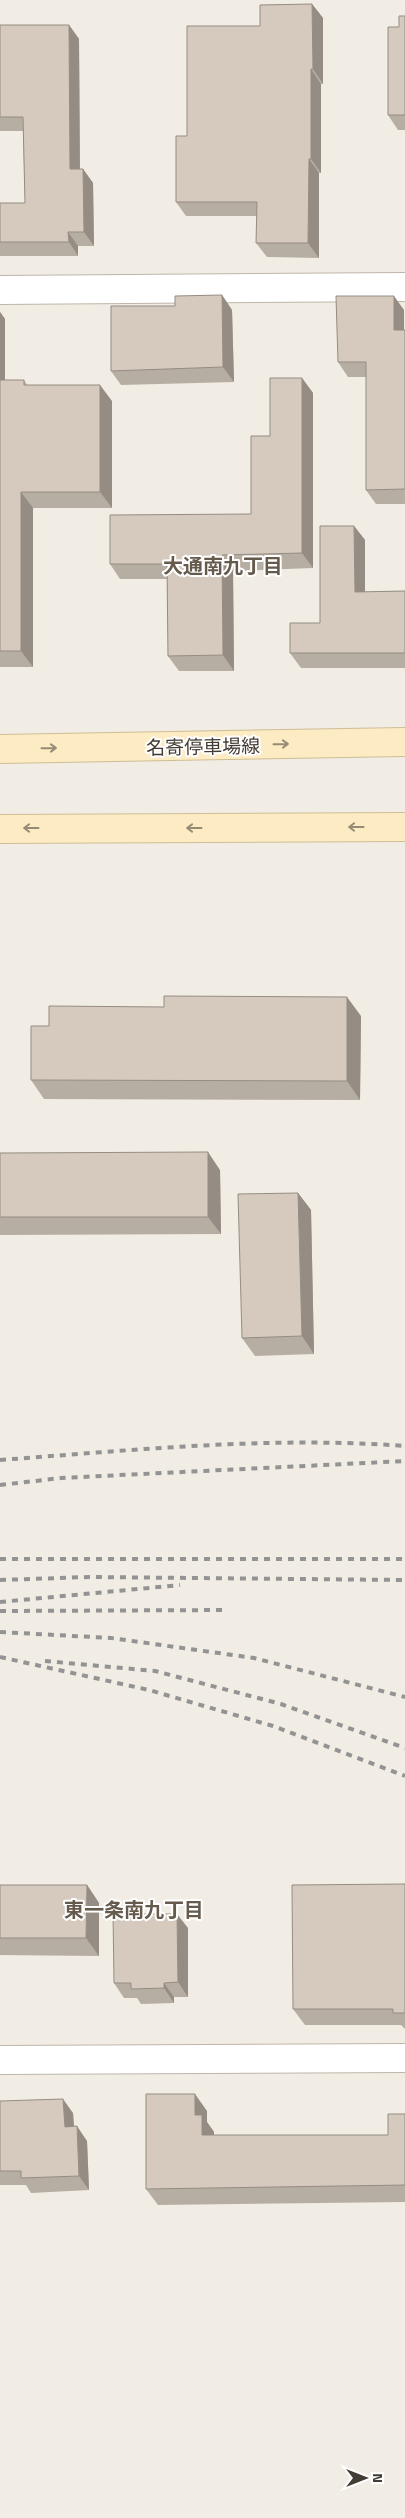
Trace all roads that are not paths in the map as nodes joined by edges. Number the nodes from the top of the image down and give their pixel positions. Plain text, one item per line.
1 (405, 287) edge
2 (0, 290) edge
3 (405, 742) edge
4 (0, 749) edge
5 (405, 827) edge
6 (0, 829) edge
7 (405, 2058) edge
8 (0, 2060) edge

1 - 2 street
4 -> 3 main road, 名寄停車場線
5 -> 6 main road
7 - 8 street

